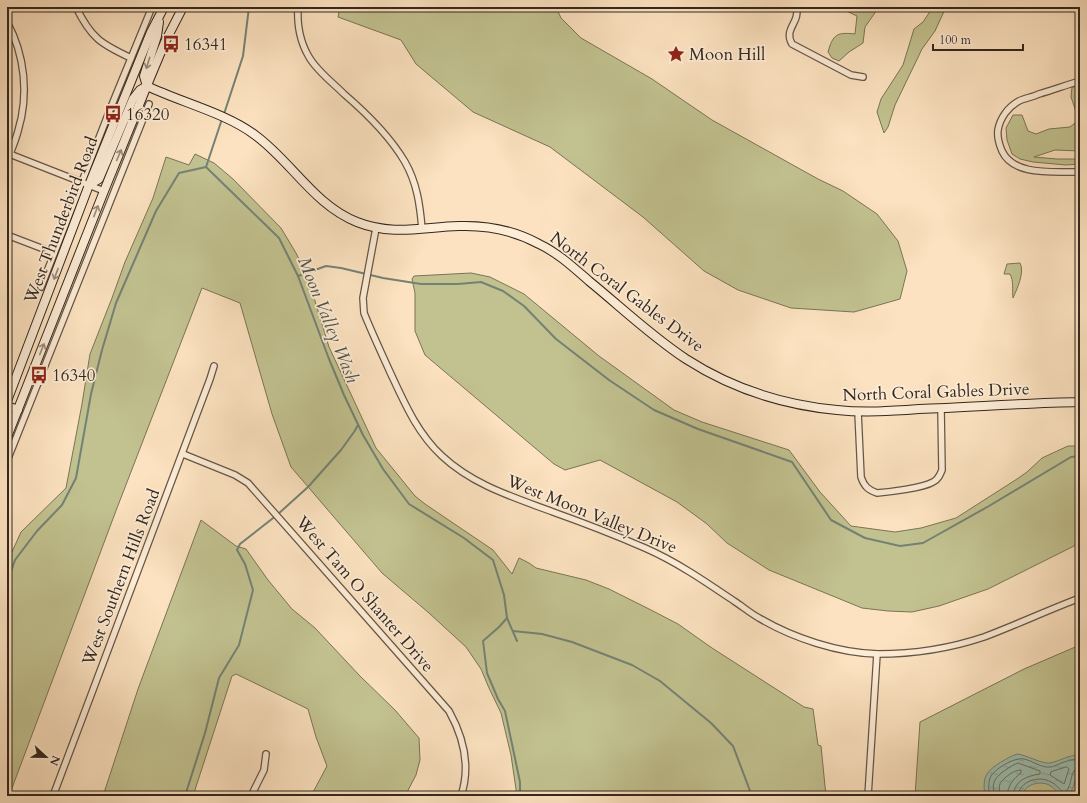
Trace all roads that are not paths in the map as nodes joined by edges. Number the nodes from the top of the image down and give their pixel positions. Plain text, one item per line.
1 (76, 7) edge
2 (152, 7) edge
3 (183, 7) edge
4 (298, 7) edge
5 (796, 7) edge
6 (163, 10) edge
7 (7, 22) edge
8 (131, 58) junction
9 (863, 77) dead end
10 (1080, 81) edge
11 (147, 86) junction
12 (149, 104) dead end
13 (129, 131) junction
14 (137, 134) junction
15 (8, 154) edge
16 (1080, 172) edge
17 (86, 184) junction
18 (104, 191) junction
19 (376, 228) junction
20 (422, 229) junction
21 (7, 235) edge
22 (54, 253) junction
23 (41, 287) dead end
24 (214, 366) dead end
25 (7, 401) edge
26 (1080, 402) edge
27 (7, 406) edge
28 (941, 408) junction
29 (18, 410) junction
30 (858, 412) junction
31 (26, 413) junction
32 (7, 437) edge
33 (182, 454) junction
34 (7, 461) edge
35 (1080, 598) edge
36 (877, 654) junction
37 (266, 754) dead end
38 (53, 796) edge
39 (251, 796) edge
40 (460, 796) edge
41 (868, 796) edge

1 - 8 street
2 - 8 street, West Thunderbird Road
3 - 11 main road, West Thunderbird Road
4 - 20 street
5 - 9 street
6 -> 11 main road
6 - 17 main road, West Thunderbird Road
7 - 15 street
8 - 17 street, West Thunderbird Road
10 - 16 street
11 - 13 main road, West Thunderbird Road
11 - 17 main road
11 - 19 main road, North Coral Gables Drive
12 - 14 street
13 - 14 street
18 -> 13 main road, West Thunderbird Road
14 - 31 street
15 - 17 street
17 - 18 street
17 - 22 street, West Thunderbird Road
17 -> 25 main road, West Thunderbird Road
29 -> 18 main road, West Thunderbird Road
19 - 20 main road, North Coral Gables Drive
19 - 36 street, West Moon Valley Drive
20 - 30 main road, North Coral Gables Drive
21 - 22 street
22 - 23 street, West Thunderbird Road
24 - 33 street, West Southern Hills Road
26 - 28 main road, North Coral Gables Drive
27 - 29 main road
28 - 30 main road, North Coral Gables Drive
28 - 30 street
29 - 31 street
29 - 32 main road, West Thunderbird Road
31 - 34 street
33 - 38 street, West Southern Hills Road
33 - 40 street, West Tam O Shanter Drive
35 - 36 street, West Moon Valley Drive
36 - 41 street
37 - 39 street

